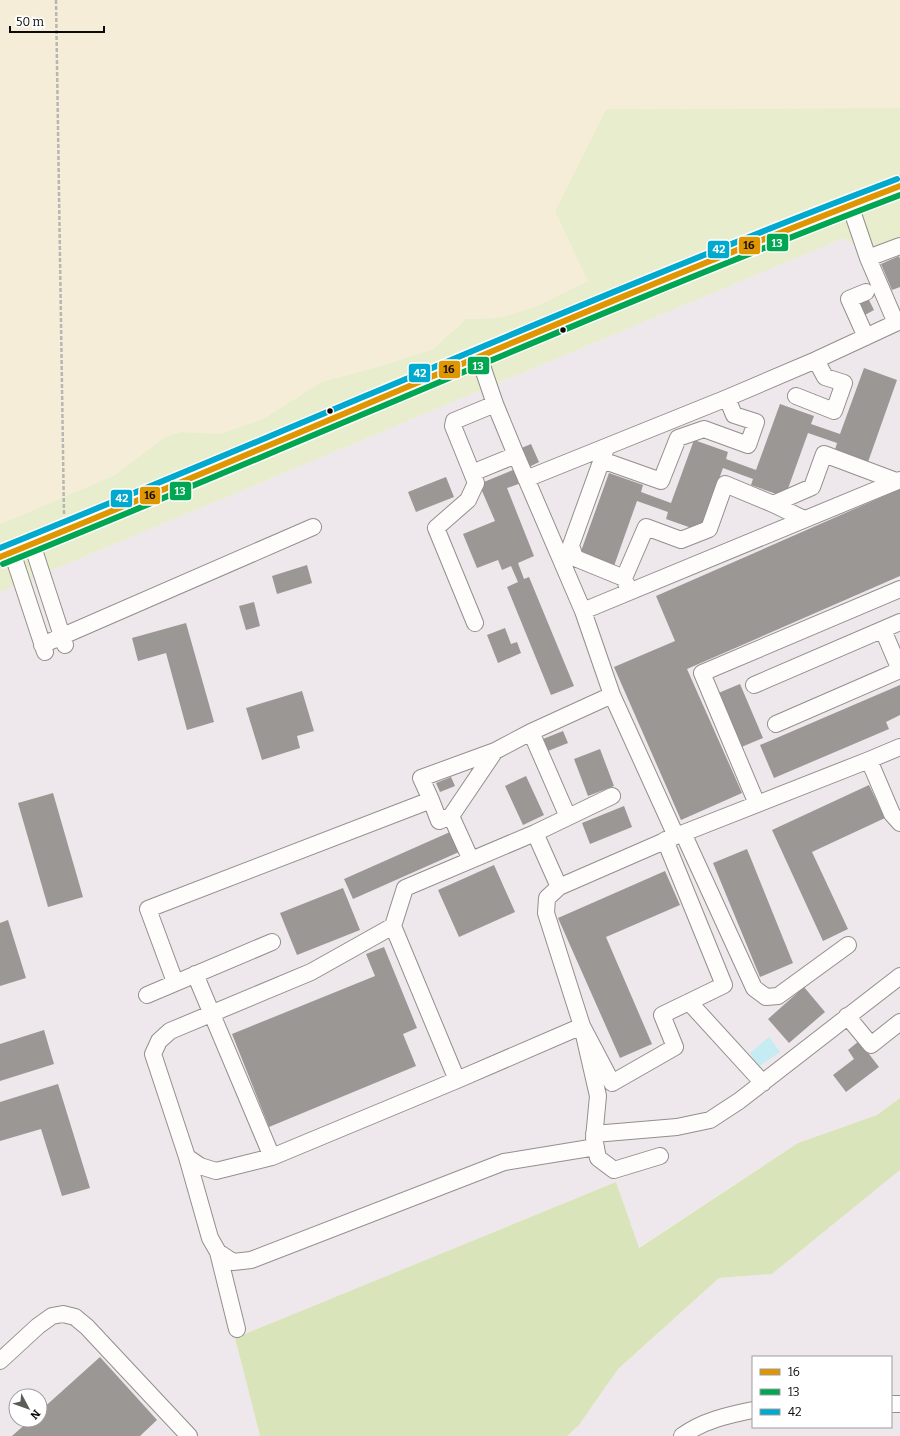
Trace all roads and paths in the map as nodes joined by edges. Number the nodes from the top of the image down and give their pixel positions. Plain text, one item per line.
1 (56, 0) edge
2 (899, 190) edge
3 (850, 205) junction
4 (900, 246) edge
5 (868, 258) junction
6 (866, 292) dead end
7 (898, 322) edge
8 (866, 337) junction
9 (479, 357) junction
10 (816, 360) junction
11 (796, 396) dead end
12 (727, 398) junction
13 (495, 404) junction
14 (605, 453) junction
15 (516, 455) junction
16 (472, 473) junction
17 (526, 479) junction
18 (898, 481) edge
19 (772, 504) junction
20 (804, 520) junction
21 (313, 527) dead end
22 (64, 531) junction
23 (32, 544) junction
24 (6, 554) edge
25 (626, 585) junction
26 (900, 589) edge
27 (583, 611) junction
28 (900, 622) edge
29 (475, 623) dead end
30 (883, 630) junction
31 (63, 641) junction
32 (754, 685) dead end
33 (612, 695) junction
34 (776, 724) dead end
35 (531, 732) junction
36 (900, 747) edge
37 (495, 751) junction
38 (869, 760) junction
39 (612, 796) dead end
40 (431, 800) junction
41 (757, 804) junction
42 (451, 816) junction
43 (568, 817) junction
44 (900, 823) edge
45 (535, 833) junction
46 (675, 836) junction
47 (471, 860) junction
48 (559, 887) junction
49 (393, 926) junction
50 (272, 942) dead end
51 (848, 944) dead end
52 (195, 974) junction
53 (900, 976) edge
54 (175, 982) junction
55 (147, 995) dead end
56 (689, 1002) junction
57 (213, 1014) junction
58 (847, 1016) junction
59 (900, 1022) edge
60 (582, 1026) junction
61 (457, 1080) junction
62 (763, 1083) junction
63 (595, 1141) junction
64 (272, 1156) junction
65 (660, 1156) dead end
66 (187, 1157) junction
67 (218, 1252) junction
68 (237, 1330) dead end
69 (0, 1361) edge
70 (752, 1410) edge
71 (189, 1436) edge
72 (682, 1436) edge

1 - 22 path
2 - 3 main road
3 - 5 lane
3 - 9 main road
4 - 5 lane
5 - 7 lane
6 - 8 lane
7 - 8 lane
8 - 10 lane
9 - 13 lane
9 - 22 main road
10 - 11 lane
10 - 12 lane
12 - 14 lane
12 - 14 lane
13 - 15 lane
13 - 16 lane
14 - 17 lane
14 - 25 lane
15 - 16 lane
15 - 17 lane
16 - 29 lane
17 - 27 lane
18 - 19 lane
18 - 20 lane
19 - 20 lane
19 - 25 lane
20 - 25 lane
21 - 31 lane
22 - 23 main road
23 - 24 main road
23 - 31 lane
24 - 31 lane
25 - 27 lane
26 - 41 lane
27 - 33 lane
28 - 30 lane
30 - 32 lane
30 - 34 lane
33 - 35 lane
33 - 46 lane
35 - 37 lane
35 - 43 lane
36 - 38 lane
37 - 40 lane
37 - 42 lane
38 - 41 lane
38 - 44 lane
39 - 43 lane
40 - 42 lane
40 - 54 lane
41 - 46 lane
42 - 47 lane
43 - 45 lane
45 - 47 lane
45 - 48 lane
46 - 48 lane
46 - 51 lane
46 - 56 lane
47 - 49 lane
48 - 60 lane
49 - 57 lane
49 - 61 lane
50 - 52 lane
52 - 54 lane
52 - 57 lane
53 - 58 lane
54 - 55 lane
56 - 60 lane
56 - 62 lane
57 - 64 lane
57 - 66 lane
58 - 59 lane
58 - 62 lane
60 - 61 lane
60 - 63 lane
61 - 64 lane
62 - 63 lane
63 - 65 lane
63 - 67 lane
64 - 66 lane
66 - 67 lane
67 - 68 lane
69 - 71 lane
70 - 72 lane

